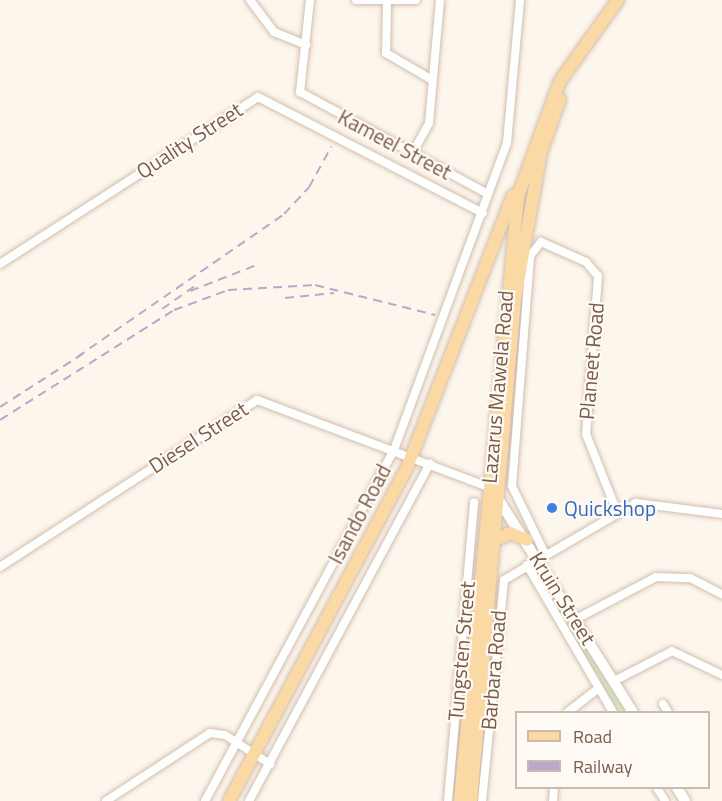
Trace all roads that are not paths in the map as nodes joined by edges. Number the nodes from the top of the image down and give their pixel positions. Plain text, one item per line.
1 (250, 0) edge
2 (310, 0) edge
3 (356, 0) edge
4 (416, 0) edge
5 (440, 0) edge
6 (520, 0) edge
7 (618, 0) edge
8 (625, 0) edge
9 (387, 3) junction
10 (306, 45) junction
11 (432, 80) junction
12 (412, 154) junction
13 (527, 162) junction
14 (535, 180) junction
15 (486, 194) junction
16 (483, 213) junction
17 (512, 228) junction
18 (0, 264) edge
19 (486, 270) junction
20 (394, 450) junction
21 (412, 457) junction
22 (430, 464) junction
23 (493, 492) junction
24 (474, 502) dead end
25 (616, 512) junction
26 (722, 514) edge
27 (527, 540) junction
28 (494, 541) junction
29 (541, 556) junction
30 (527, 565) junction
31 (0, 567) edge
32 (722, 594) edge
33 (578, 618) junction
34 (722, 675) edge
35 (614, 681) junction
36 (598, 688) junction
37 (663, 704) dead end
38 (569, 711) edge
39 (612, 711) edge
40 (632, 711) edge
41 (667, 711) edge
42 (235, 743) junction
43 (254, 755) junction
44 (270, 764) junction
45 (106, 801) edge
46 (205, 801) edge
47 (229, 801) edge
48 (249, 801) edge
49 (448, 801) edge
50 (460, 801) edge
51 (471, 801) edge
52 (482, 801) edge

1 - 10 street
2 - 10 street
3 - 9 street
4 - 9 street
5 - 11 street
6 - 15 street, Isando Road
7 - 13 main road, Lazarus Mawela Road
8 - 14 main road, Lazarus Mawela Road
9 - 11 street
10 - 12 street, Kameel Street
11 - 12 street
12 - 15 street, Kameel Street
13 - 17 main road, Lazarus Mawela Road
13 - 19 main road, Isando Road
14 - 17 main road
14 - 23 main road, Lazarus Mawela Road
15 - 16 street, Isando Road
16 - 18 street, Quality Street
16 - 20 street, Isando Road
17 - 19 main road, Isando Road
17 - 23 main road, Lazarus Mawela Road
19 - 21 main road, Isando Road
20 - 21 street, Diesel Street
20 - 31 street, Diesel Street
20 - 42 street, Isando Road
21 - 22 street
21 - 43 main road, Isando Road
22 - 23 street
22 - 44 street, Isando Road
23 - 27 main road, Kruin Street
23 - 28 main road, Lazarus Mawela Road
23 - 50 main road, Lazarus Mawela Road
24 - 49 street, Tungsten Street
25 - 26 street, Barbara Road
25 - 29 street, Barbara Road
25 - 29 street, Planeet Road
27 - 28 main road
27 - 29 main road, Kruin Street
28 - 51 main road, Lazarus Mawela Road
29 - 30 street, Barbara Road
29 - 33 main road, Kruin Street
30 - 36 street, Kruin Street
30 - 52 street, Barbara Road
32 - 33 street
33 - 35 main road, Kruin Street
34 - 35 street
35 - 40 main road, Kruin Street
36 - 38 street
36 - 39 street, Kruin Street
37 - 41 street
42 - 43 street
42 - 45 street
42 - 46 street, Isando Road
43 - 44 street
43 - 47 main road, Isando Road
44 - 48 street, Isando Road

